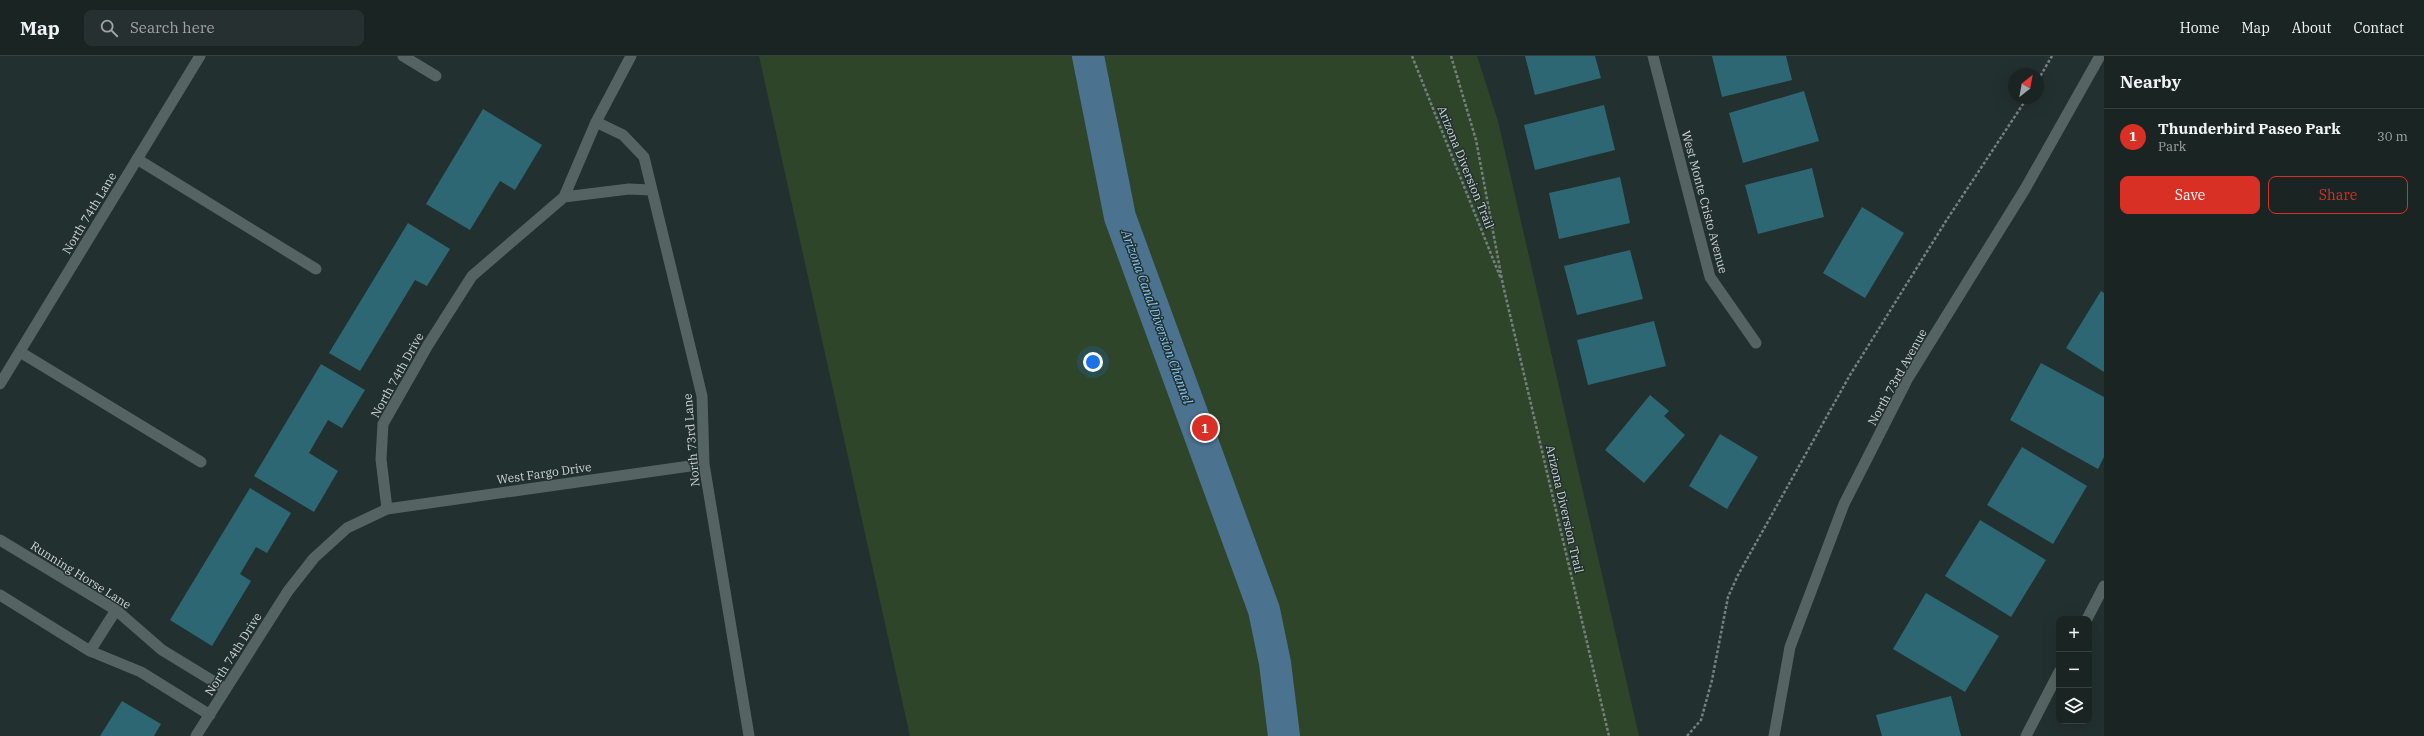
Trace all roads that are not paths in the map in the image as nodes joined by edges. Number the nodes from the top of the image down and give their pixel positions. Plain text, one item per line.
1 (200, 56) edge
2 (403, 56) edge
3 (631, 56) edge
4 (1653, 56) edge
5 (2100, 56) edge
6 (436, 76) dead end
7 (596, 122) junction
8 (137, 160) junction
9 (651, 190) junction
10 (564, 197) junction
11 (316, 269) dead end
12 (1756, 343) dead end
13 (20, 352) junction
14 (0, 384) edge
15 (201, 462) dead end
16 (704, 464) junction
17 (387, 509) junction
18 (0, 540) edge
19 (2104, 586) edge
20 (0, 595) edge
21 (116, 610) junction
22 (2089, 616) edge
23 (90, 651) junction
24 (2056, 678) edge
25 (226, 688) junction
26 (210, 715) junction
27 (196, 736) edge
28 (748, 736) edge
29 (1774, 736) edge
30 (2026, 736) edge

1 - 8 street, North 74th Lane
2 - 6 street
3 - 7 street, North 74th Drive
4 - 12 street, West Monte Cristo Avenue
5 - 29 street, North 73rd Avenue
7 - 9 street, North 73rd Lane
7 - 10 street, North 74th Drive
8 - 11 street
8 - 13 street, North 74th Lane
9 - 10 street
9 - 16 street, North 73rd Lane
10 - 17 street, North 74th Drive
13 - 14 street, North 74th Lane
13 - 15 street
16 - 17 street, West Fargo Drive
16 - 28 street, North 73rd Lane
17 - 25 street, North 74th Drive
18 - 21 street, Running Horse Lane
19 - 22 street
20 - 23 street
21 - 23 street
21 - 25 street, Running Horse Lane
23 - 26 street
24 - 30 street
25 - 26 street, North 74th Drive
26 - 27 street, North 74th Drive

